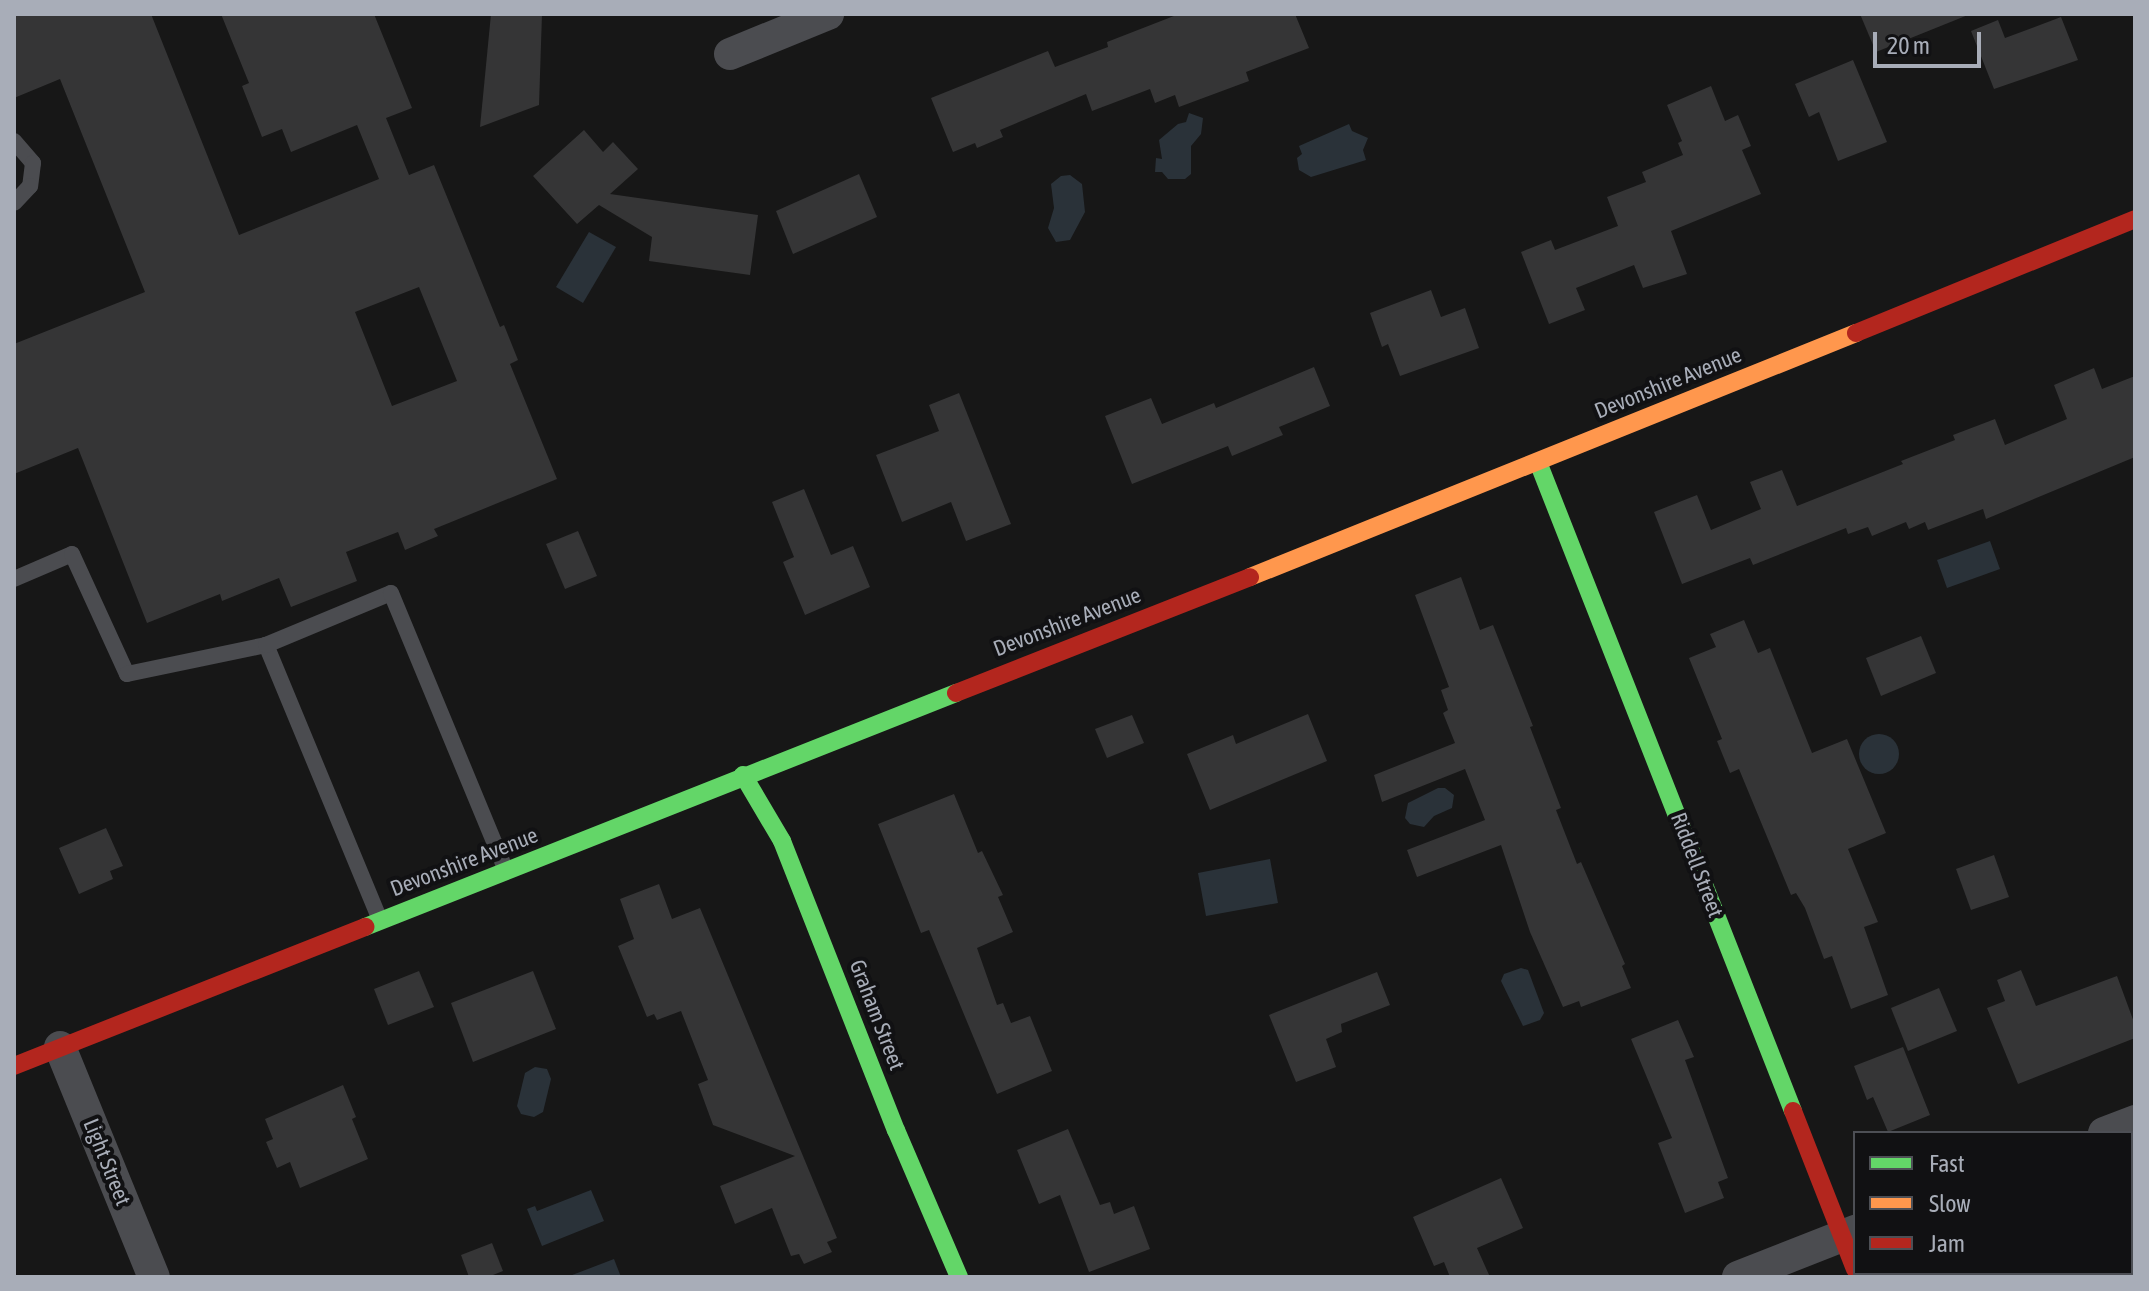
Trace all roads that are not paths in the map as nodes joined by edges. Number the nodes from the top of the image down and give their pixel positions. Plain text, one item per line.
1 (828, 14) edge
2 (730, 54) dead end
3 (14, 141) edge
4 (14, 203) edge
5 (2135, 219) edge
6 (1538, 462) junction
7 (14, 579) edge
8 (266, 645) junction
9 (743, 775) junction
10 (507, 871) junction
11 (380, 920) junction
12 (60, 1047) junction
13 (14, 1066) edge
14 (2135, 1121) edge
15 (2109, 1131) edge
16 (1849, 1233) edge
17 (1853, 1253) edge
18 (154, 1277) edge
19 (959, 1277) edge
20 (1738, 1277) edge

1 - 2 street
3 - 4 lane
5 - 6 main road, Devonshire Avenue
6 - 9 main road, Devonshire Avenue
6 - 16 main road, Riddell Street
7 - 8 lane
8 - 10 lane
8 - 11 lane
9 - 10 main road, Devonshire Avenue
9 - 19 main road, Graham Street
10 - 11 main road, Devonshire Avenue
11 - 12 main road, Devonshire Avenue
12 - 13 main road, Devonshire Avenue
12 - 18 street, Light Street
14 - 15 street
16 - 17 main road, Riddell Street
16 - 20 street

